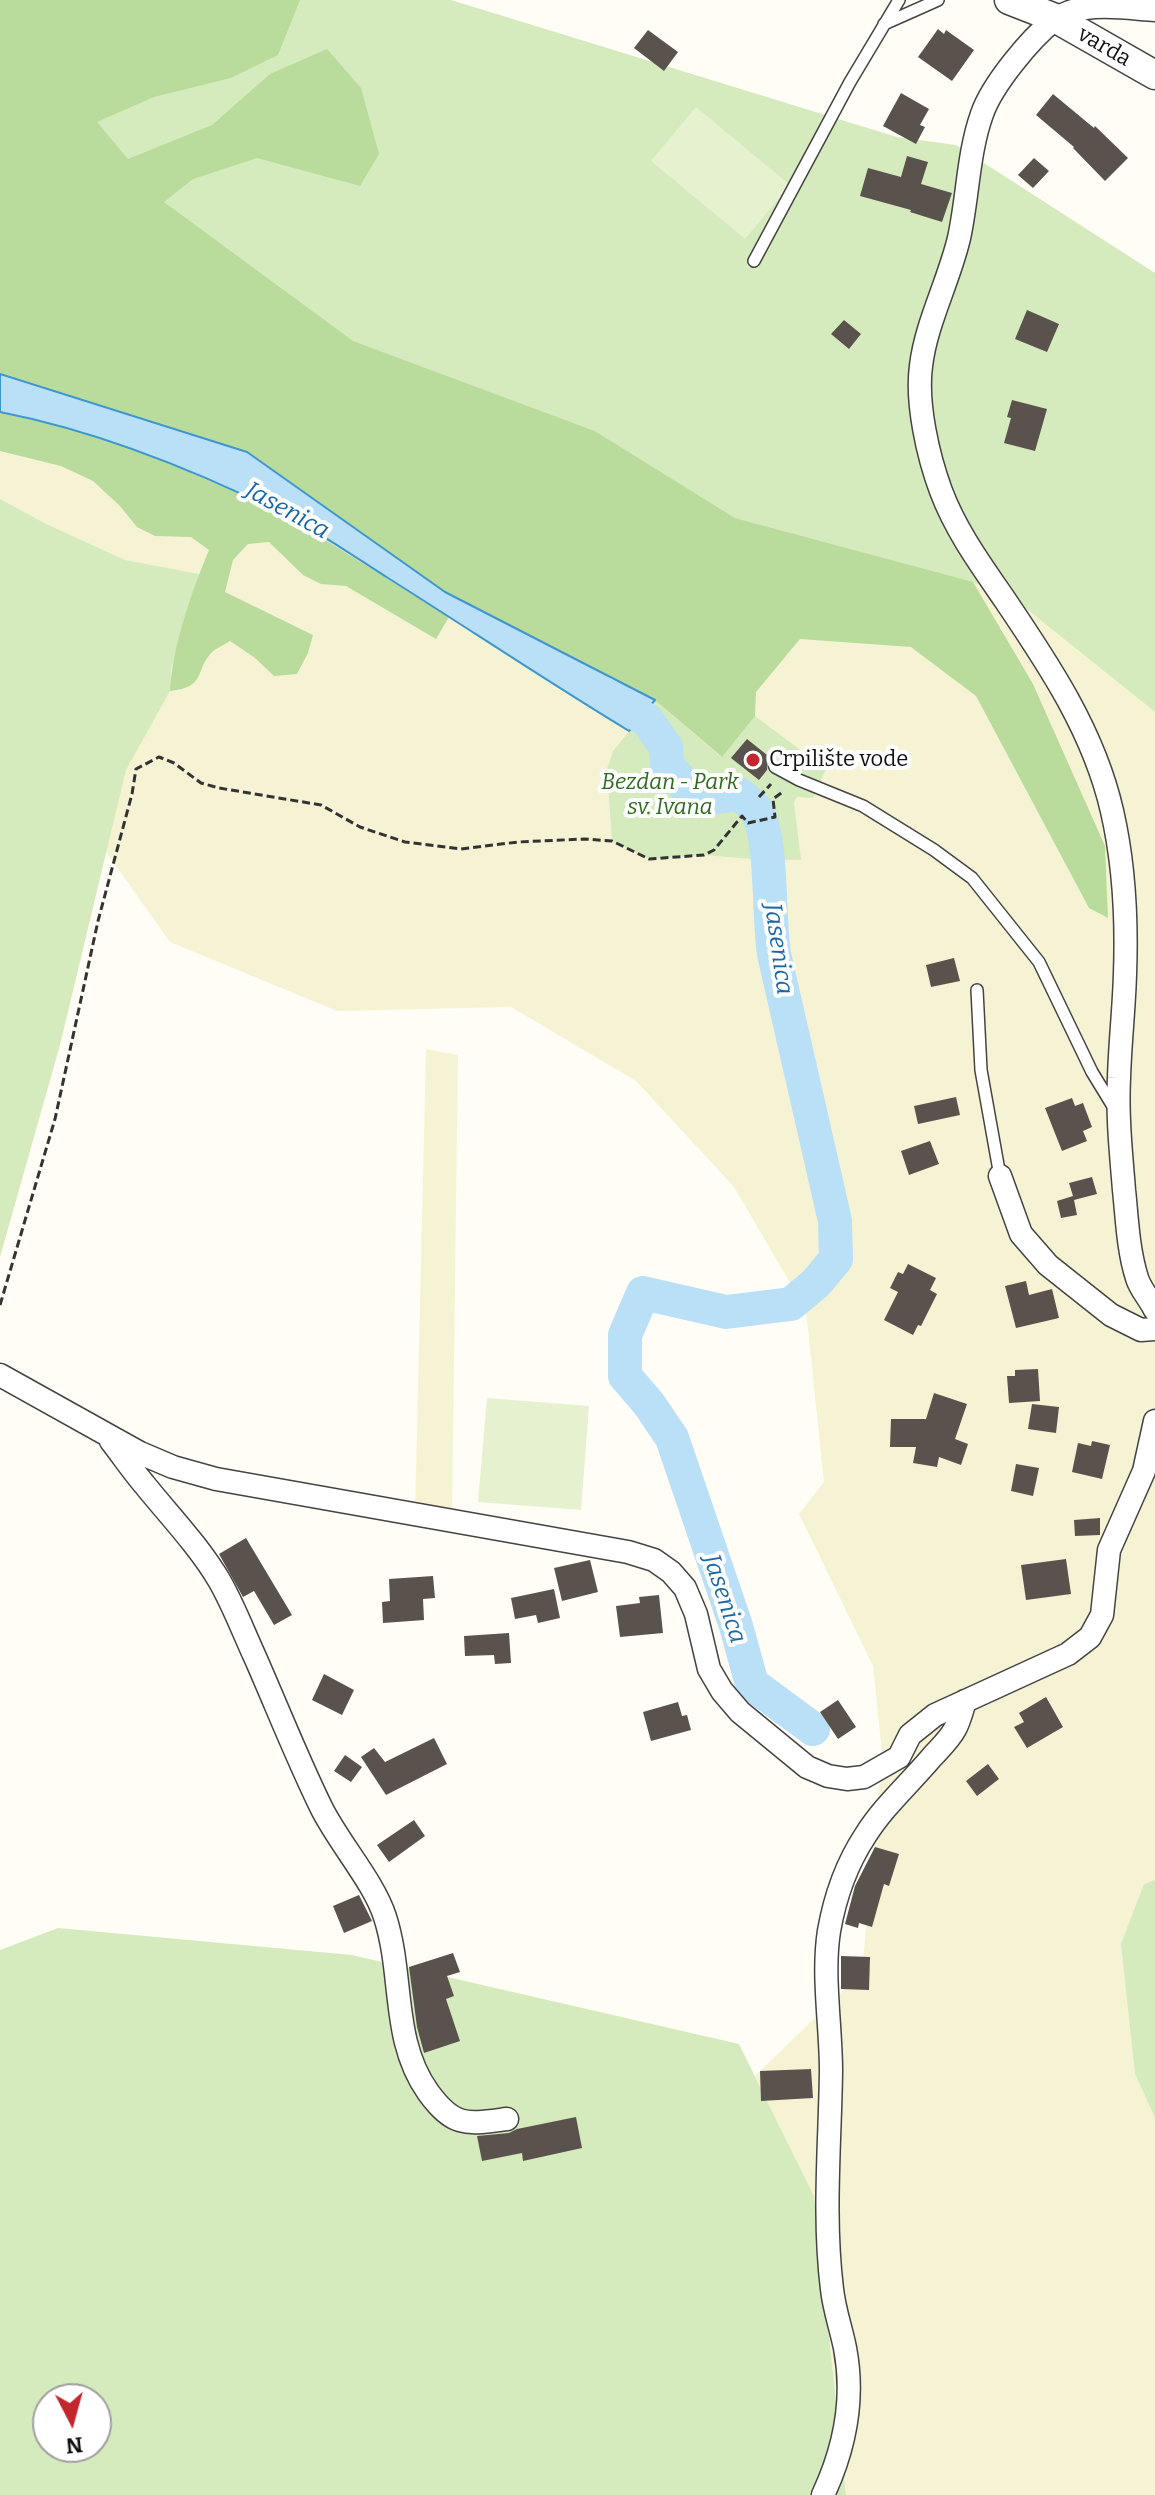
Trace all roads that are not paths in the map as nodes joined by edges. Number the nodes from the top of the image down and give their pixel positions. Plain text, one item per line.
1 (899, 0) edge
2 (938, 0) edge
3 (1009, 0) edge
4 (1155, 10) edge
5 (1055, 18) junction
6 (883, 24) junction
7 (1155, 75) edge
8 (754, 261) dead end
9 (778, 769) road end
10 (977, 990) dead end
11 (1119, 1116) junction
12 (1000, 1176) joint
13 (1155, 1264) edge
14 (1154, 1307) edge
15 (1155, 1329) edge
16 (0, 1375) edge
17 (1155, 1421) edge
18 (104, 1432) junction
19 (965, 1701) junction
20 (507, 2119) dead end
21 (823, 2495) edge

1 - 6 lane
2 - 6 lane
3 - 5 street, varda
4 - 5 street
5 - 7 street, varda
5 - 11 street
6 - 8 lane
9 - 11 lane
10 - 12 lane
11 - 14 street
12 - 15 street
13 - 14 street
16 - 18 street
17 - 19 street
18 - 19 street
18 - 20 street
19 - 21 street

